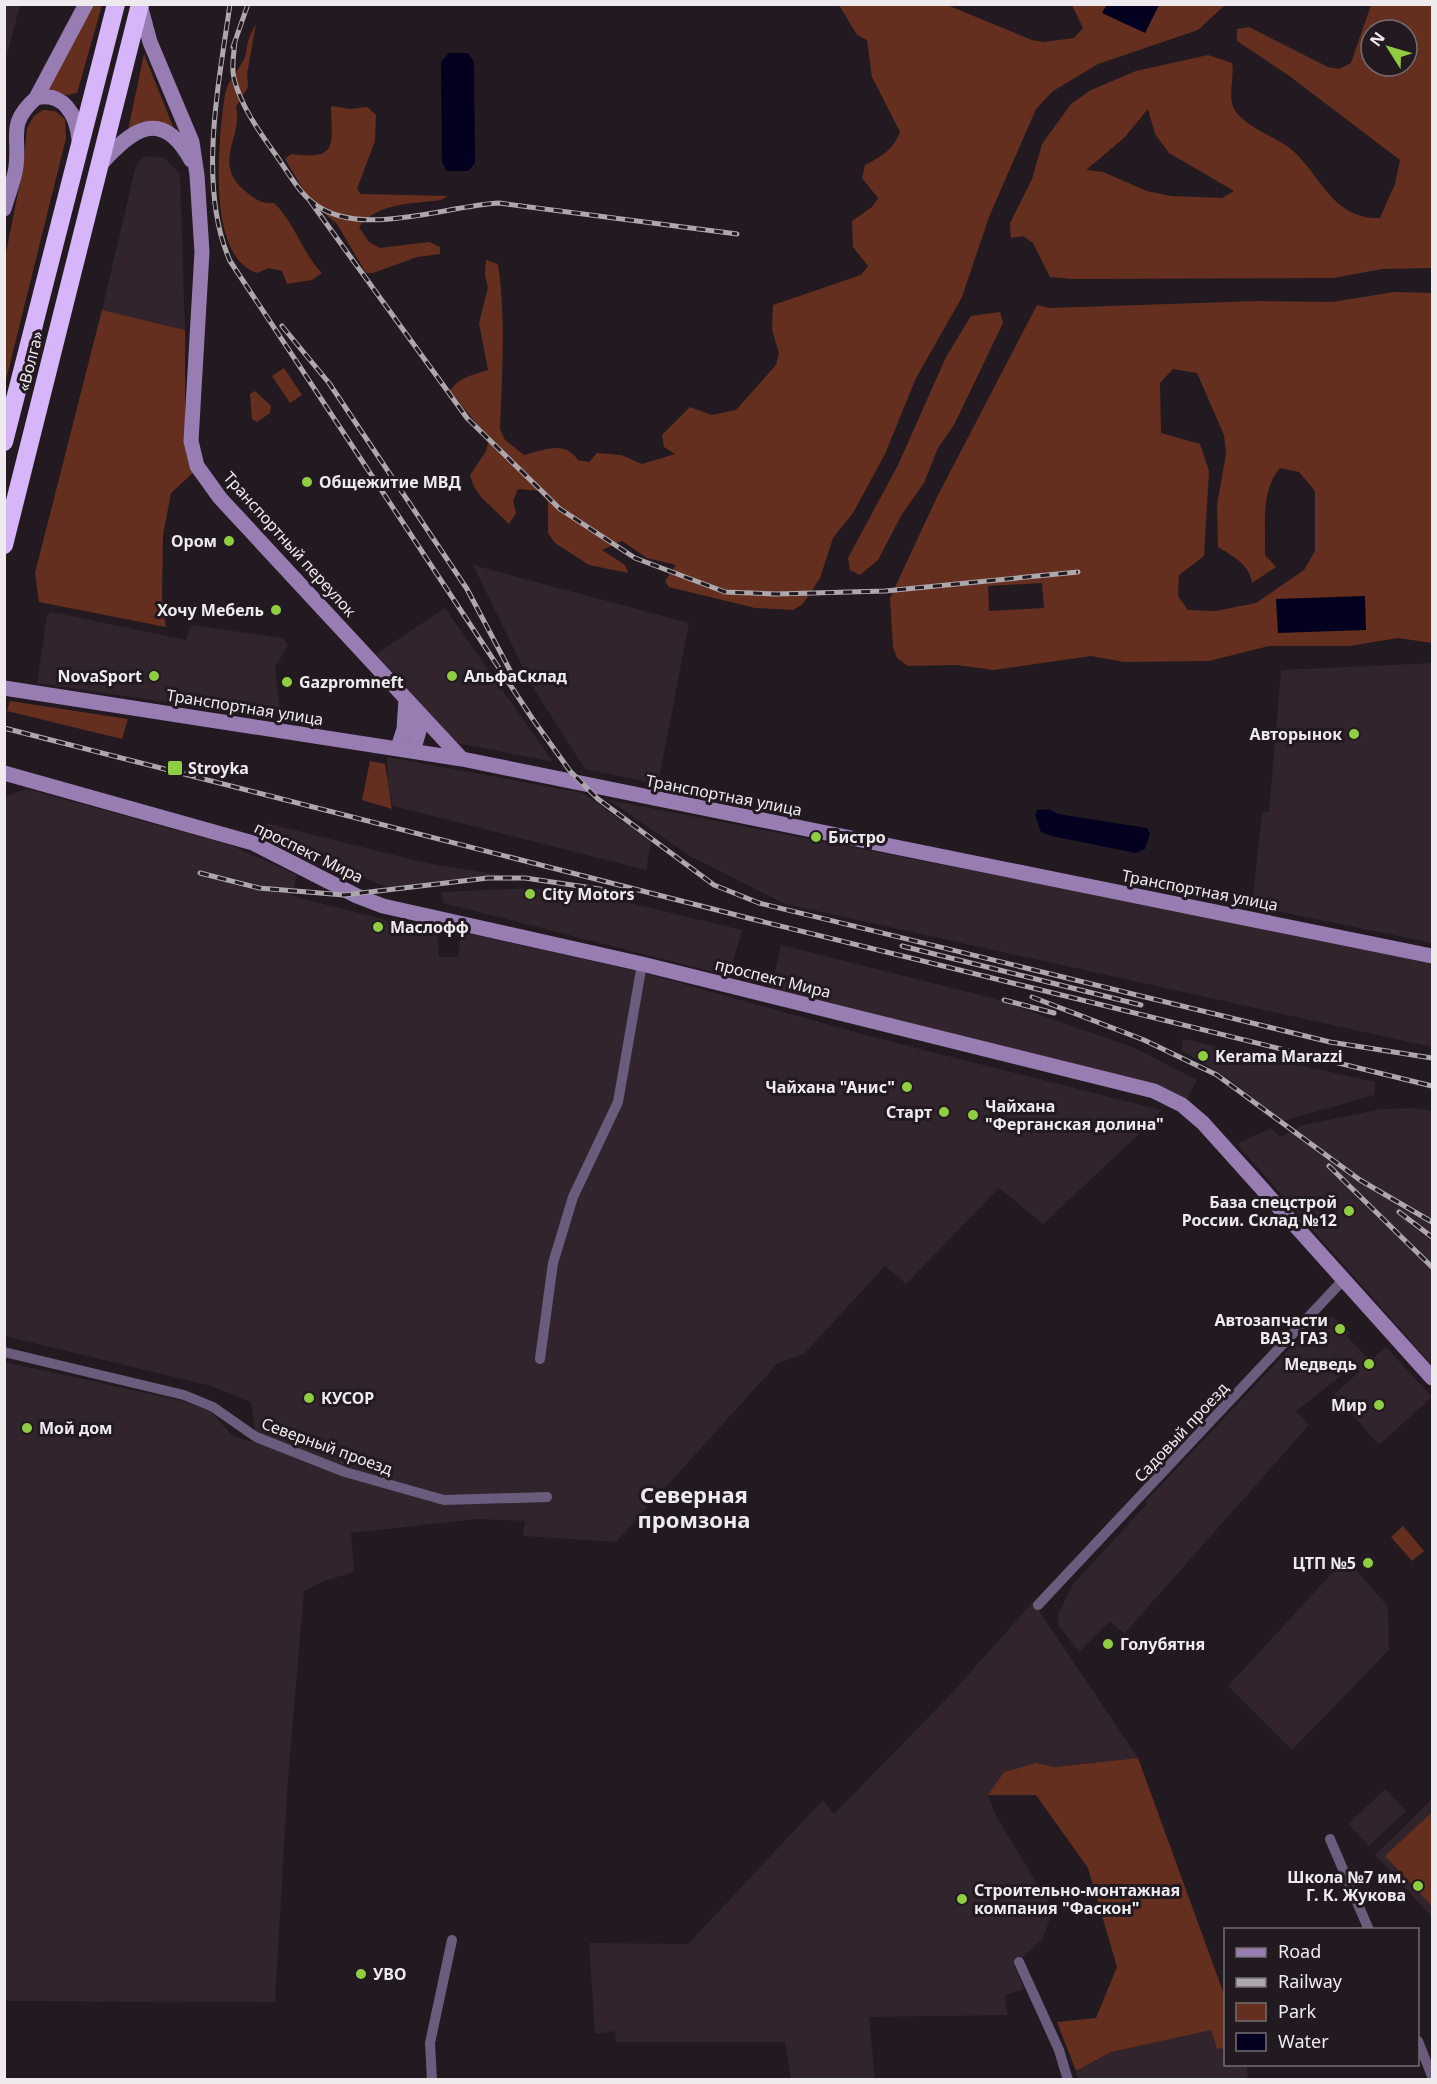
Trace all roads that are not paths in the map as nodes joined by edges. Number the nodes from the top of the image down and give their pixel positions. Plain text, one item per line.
1 (86, 4) edge
2 (116, 4) edge
3 (140, 5) edge
4 (36, 98) junction
5 (79, 146) junction
6 (98, 167) junction
7 (196, 168) junction
8 (4, 209) edge
9 (4, 442) edge
10 (4, 545) edge
11 (4, 688) edge
12 (406, 699) junction
13 (418, 714) junction
14 (406, 749) junction
15 (462, 759) junction
16 (4, 773) edge
17 (1432, 956) edge
18 (642, 964) junction
19 (1346, 1278) junction
20 (4, 1352) edge
21 (540, 1359) dead end
22 (1432, 1378) edge
23 (547, 1497) dead end
24 (1038, 1605) dead end
25 (1330, 1839) dead end
26 (1369, 1928) edge
27 (452, 1940) dead end
28 (1019, 1962) dead end
29 (1419, 2044) edge
30 (1432, 2076) edge
31 (432, 2079) edge
32 (1068, 2079) edge

1 - 4 street
2 - 5 highway, «Волга»
3 - 6 highway, «Волга»
3 - 7 street, Транспортный переулок
4 - 5 street
4 - 8 street
5 - 9 highway, «Волга»
6 - 7 street
6 - 10 highway, «Волга»
7 - 12 street, Транспортный переулок
11 - 14 street, Транспортная улица
12 - 13 street, Транспортный переулок
12 - 14 street
13 - 14 street
13 - 15 street, Транспортный переулок
14 - 15 street, Транспортная улица
15 - 17 street, Транспортная улица
16 - 18 street, проспект Мира
18 - 19 street, проспект Мира
18 - 21 street
19 - 22 street, проспект Мира
19 - 24 street, Садовый проезд
20 - 23 street, Северный проезд
25 - 26 street
27 - 31 street
28 - 32 street
29 - 30 street

